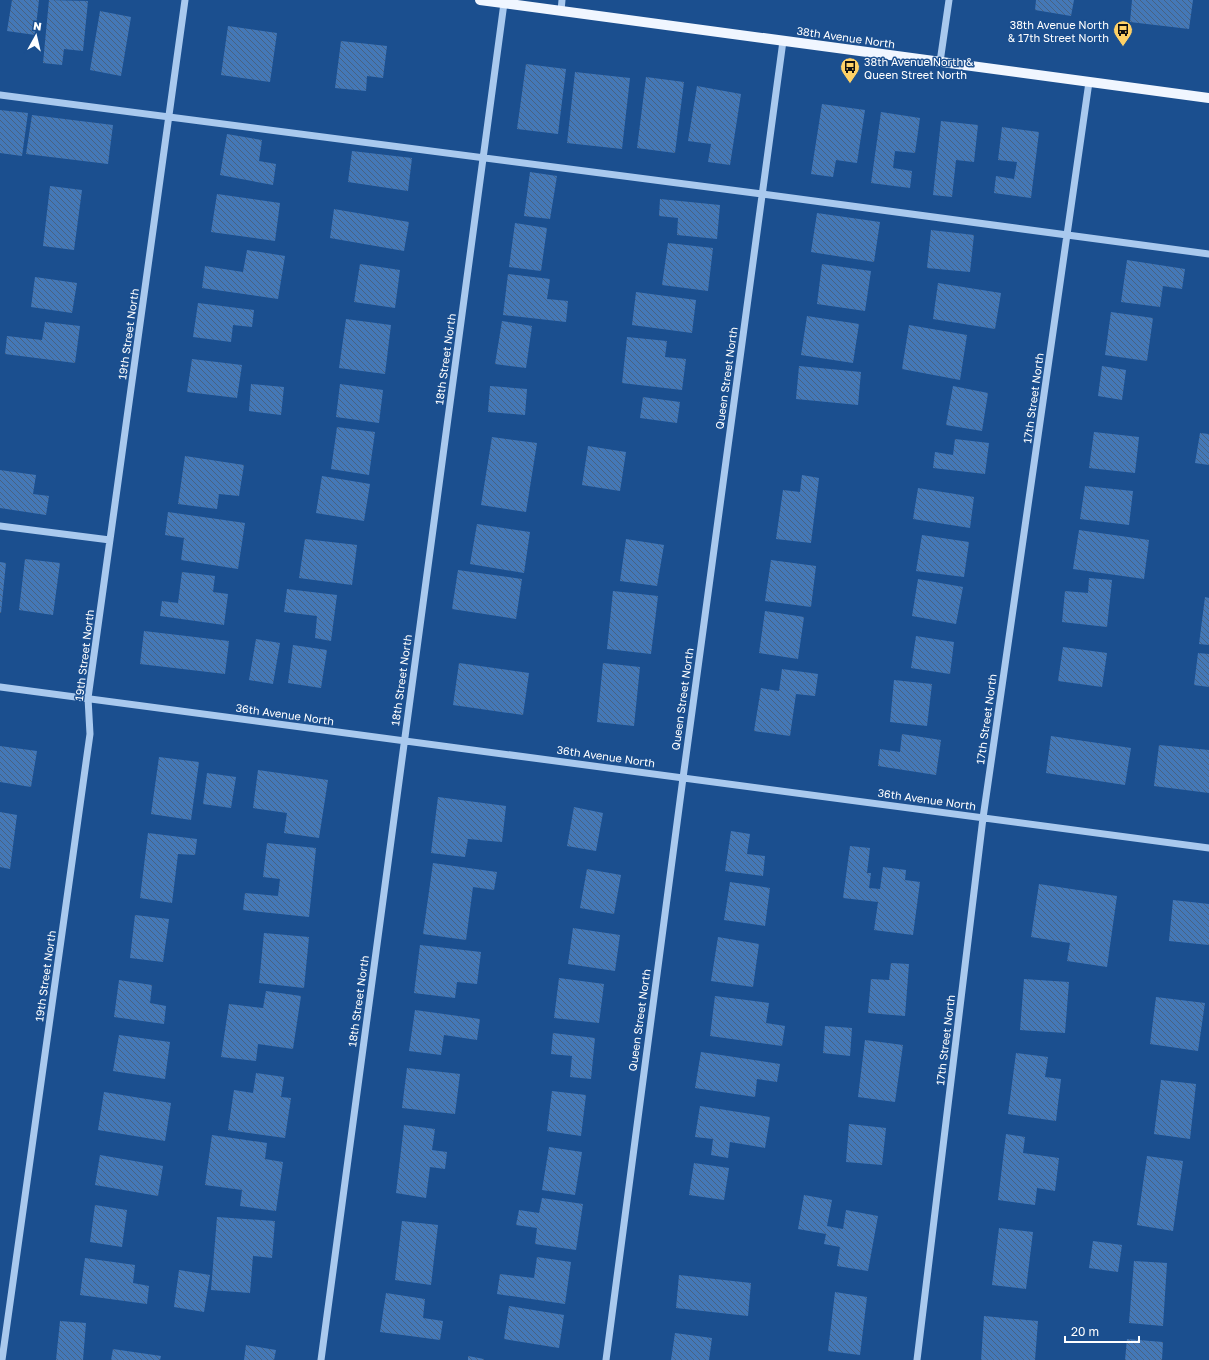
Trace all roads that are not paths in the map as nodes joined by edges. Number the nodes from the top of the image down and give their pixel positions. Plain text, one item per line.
1 (185, 0) edge
2 (480, 0) edge
3 (562, 0) edge
4 (949, 0) edge
5 (504, 3) junction
6 (561, 11) junction
7 (783, 41) junction
8 (940, 62) junction
9 (1089, 82) junction
10 (0, 96) edge
11 (1209, 98) edge
12 (169, 117) junction
13 (483, 158) junction
14 (762, 194) junction
15 (1067, 234) junction
16 (1209, 254) edge
17 (0, 526) edge
18 (110, 540) junction
19 (0, 687) edge
20 (88, 698) junction
21 (404, 741) junction
22 (683, 778) junction
23 (983, 818) junction
24 (1209, 848) edge
25 (2, 1360) edge
26 (321, 1360) edge
27 (606, 1360) edge
28 (917, 1360) edge

1 - 12 street, 19th Street North
2 - 5 main road, 38th Avenue North
3 - 6 street
4 - 8 street
5 - 6 main road, 38th Avenue North
5 - 13 street, 18th Street North
6 - 7 main road, 38th Avenue North
7 - 8 main road, 38th Avenue North
7 - 14 street, Queen Street North
8 - 9 main road, 38th Avenue North
9 - 11 main road, 38th Avenue North
9 - 15 street, 17th Street North
10 - 12 street
12 - 13 street
12 - 18 street, 19th Street North
13 - 14 street
13 - 21 street, 18th Street North
14 - 15 street
14 - 22 street, Queen Street North
15 - 16 street
15 - 23 street, 17th Street North
17 - 18 street
18 - 20 street, 19th Street North
19 - 20 street, 36th Avenue North
20 - 21 street, 36th Avenue North
20 - 25 street, 19th Street North
21 - 22 street, 36th Avenue North
21 - 26 street, 18th Street North
22 - 23 street, 36th Avenue North
22 - 27 street, Queen Street North
23 - 24 street, 36th Avenue North
23 - 28 street, 17th Street North

